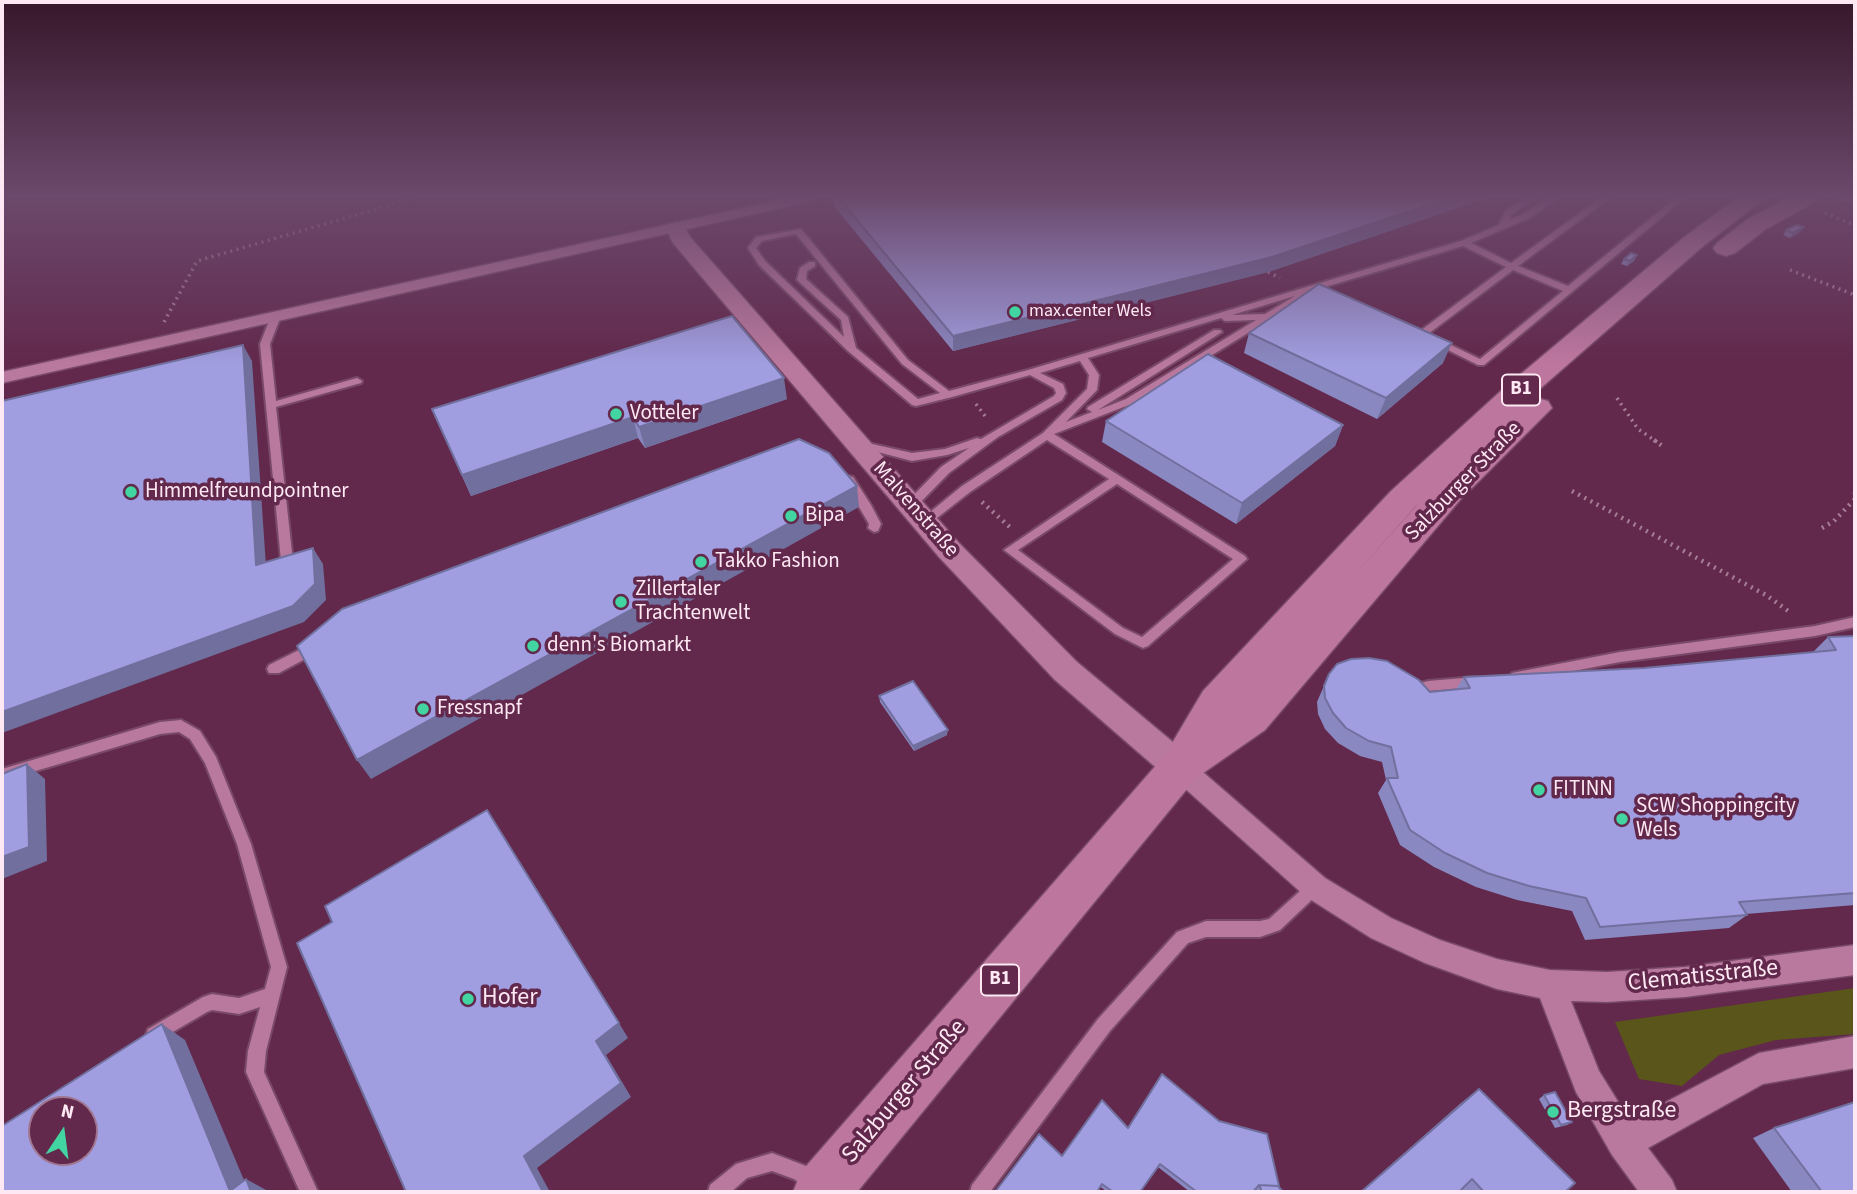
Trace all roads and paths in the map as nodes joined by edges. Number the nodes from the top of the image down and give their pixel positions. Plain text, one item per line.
1 (226, 253) edge
2 (564, 253) edge
3 (692, 253) edge
4 (755, 253) edge
5 (816, 253) edge
6 (1430, 253) edge
7 (1483, 253) edge
8 (1531, 253) edge
9 (1614, 253) edge
10 (1681, 253) edge
11 (1720, 253) edge
12 (812, 264) dead end
13 (1512, 267) junction
14 (1790, 270) dead end
15 (1268, 272) edge
16 (1331, 281) junction
17 (1303, 290) junction
18 (1569, 290) junction
19 (1855, 295) edge
20 (276, 316) junction
21 (1268, 317) junction
22 (1208, 319) junction
23 (1217, 332) dead end
24 (151, 343) junction
25 (851, 349) junction
26 (1082, 357) junction
27 (1031, 372) junction
28 (2, 378) edge
29 (357, 381) dead end
30 (948, 395) junction
31 (1617, 398) dead end
32 (272, 405) junction
33 (1068, 424) junction
34 (1048, 434) junction
35 (994, 435) junction
36 (855, 443) junction
37 (1665, 447) dead end
38 (835, 470) edge
39 (1117, 479) junction
40 (1572, 491) dead end
41 (1855, 492) edge
42 (917, 514) junction
43 (874, 528) dead end
44 (1822, 528) dead end
45 (288, 575) edge
46 (1855, 622) edge
47 (1815, 631) junction
48 (320, 644) edge
49 (274, 669) dead end
50 (1409, 692) edge
51 (1180, 768) junction
52 (2, 775) edge
53 (1315, 887) junction
54 (1855, 960) edge
55 (1550, 985) junction
56 (272, 995) junction
57 (144, 1041) edge
58 (1855, 1052) edge
59 (1624, 1143) junction
60 (822, 1191) edge
61 (309, 1192) edge
62 (717, 1192) edge
63 (979, 1192) edge
64 (1660, 1192) edge

1 - 24 path
2 - 20 street
3 - 36 street, Malvenstraße
4 - 25 lane
5 - 30 lane
6 - 16 lane
7 - 13 lane
8 - 13 lane
9 - 18 lane
10 - 51 main road, Salzburger Straße / B1
11 - 51 main road, Salzburger Straße / B1
12 - 25 lane
13 - 18 lane
13 - 18 lane
14 - 19 path
15 - 17 path
16 - 17 lane
16 - 21 lane
17 - 22 lane
20 - 24 street
20 - 32 lane
21 - 22 lane
21 - 33 lane
22 - 26 lane
23 - 33 lane
24 - 28 street
25 - 30 lane
26 - 27 lane
26 - 34 lane
27 - 30 lane
27 - 35 lane
29 - 32 lane
31 - 37 path
32 - 45 lane
33 - 34 lane
34 - 39 lane
34 - 42 lane
35 - 36 lane
35 - 42 lane
36 - 42 street, Malvenstraße
38 - 43 lane
39 - 39 lane
40 - 47 path
41 - 44 path
42 - 51 street, Malvenstraße
46 - 47 lane
47 - 50 lane
48 - 49 lane
51 - 53 street
51 - 60 main road, Salzburger Straße / B1
52 - 56 lane
53 - 55 street
53 - 63 lane
54 - 55 street, Clematisstraße
55 - 59 street
56 - 57 lane
56 - 61 lane
58 - 59 street
59 - 64 street
60 - 62 lane

